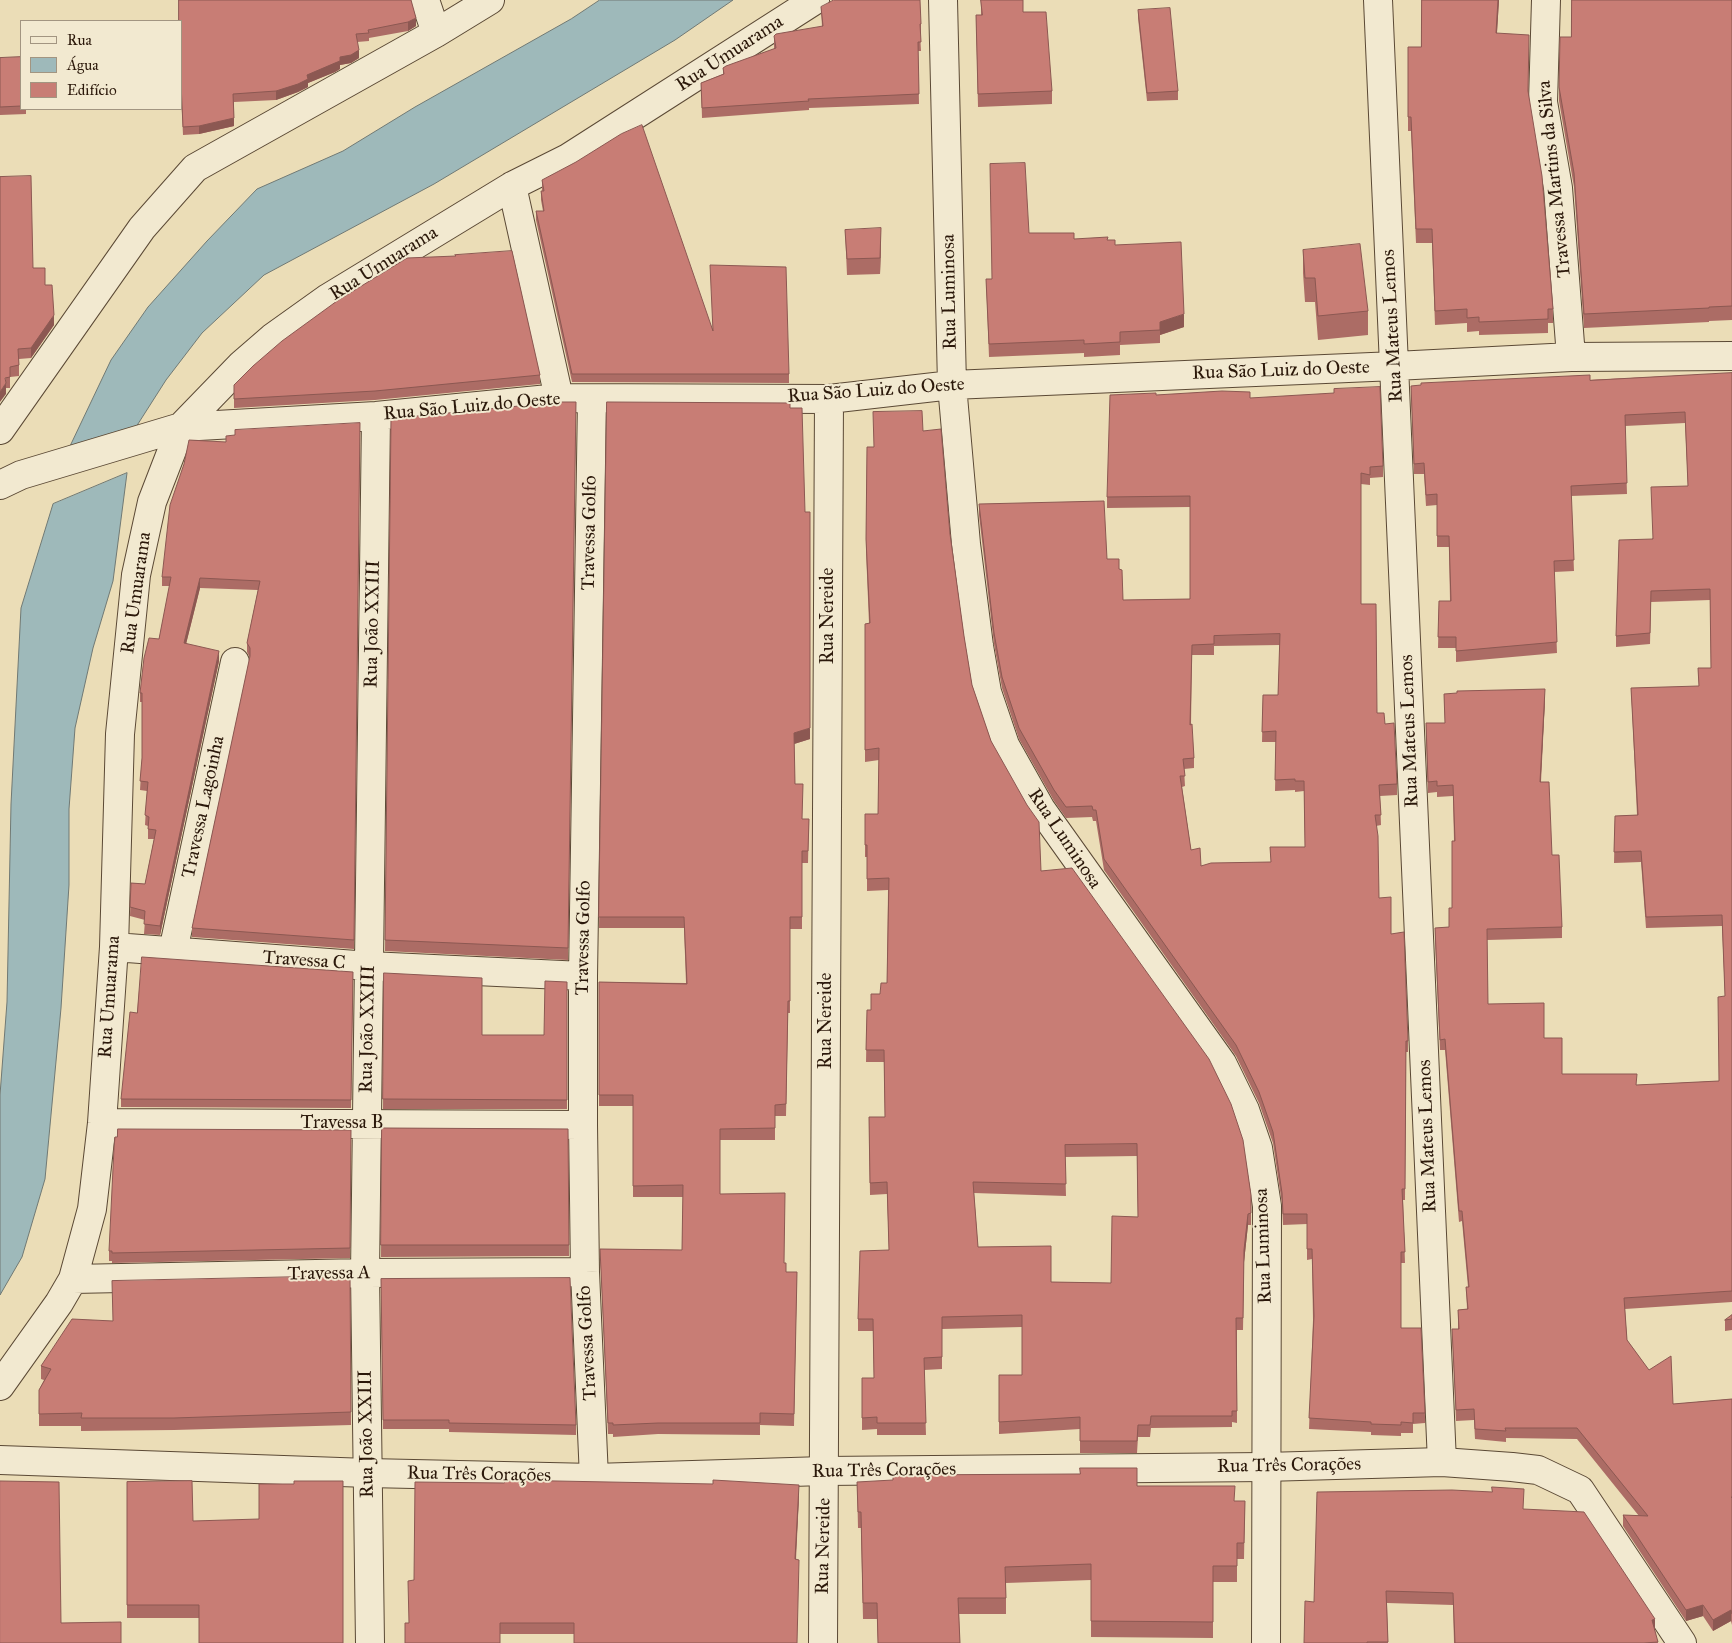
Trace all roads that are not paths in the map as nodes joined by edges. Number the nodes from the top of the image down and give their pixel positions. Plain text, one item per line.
1 (425, 0) edge
2 (490, 0) edge
3 (815, 0) edge
4 (943, 0) edge
5 (1378, 0) edge
6 (1546, 0) edge
7 (436, 34) junction
8 (512, 186) junction
9 (1732, 356) edge
10 (1570, 357) junction
11 (1394, 366) junction
12 (952, 385) junction
13 (559, 398) junction
14 (829, 398) junction
15 (592, 399) junction
16 (376, 416) junction
17 (181, 427) junction
18 (0, 430) edge
19 (0, 485) edge
20 (235, 662) dead end
21 (114, 947) junction
22 (173, 951) junction
23 (369, 966) junction
24 (583, 976) junction
25 (102, 1123) junction
26 (366, 1124) junction
27 (583, 1125) junction
28 (585, 1272) junction
29 (365, 1273) junction
30 (74, 1279) junction
31 (0, 1386) edge
32 (0, 1460) edge
33 (1442, 1462) junction
34 (1265, 1467) junction
35 (824, 1472) junction
36 (368, 1473) junction
37 (594, 1478) junction
38 (370, 1643) edge
39 (822, 1643) edge
40 (1266, 1643) edge
41 (1682, 1643) edge

1 - 7 street
2 - 7 street
3 - 8 street, Rua Umuarama
4 - 12 street, Rua Luminosa
5 - 11 street, Rua Mateus Lemos
6 - 10 street, Travessa Martins da Silva
7 - 18 street
8 - 13 street
8 - 17 street, Rua Umuarama
9 - 10 street, Rua São Luiz do Oeste
10 - 11 street, Rua São Luiz do Oeste
11 - 12 street, Rua São Luiz do Oeste
11 - 33 street, Rua Mateus Lemos
12 - 14 street, Rua São Luiz do Oeste
12 - 34 street, Rua Luminosa
13 - 15 street, Rua São Luiz do Oeste
13 - 16 street, Rua São Luiz do Oeste
14 - 15 street, Rua São Luiz do Oeste
14 - 35 street, Rua Nereide
15 - 24 street, Travessa Golfo
16 - 17 street, Rua São Luiz do Oeste
16 - 23 street, Rua João XXIII
17 - 19 street, Rua São Luiz do Oeste
17 - 21 street, Rua Umuarama
20 - 22 street, Travessa Lagoinha
21 - 22 street, Travessa C
21 - 25 street, Rua Umuarama
22 - 23 street, Travessa C
23 - 24 street, Travessa C
23 - 26 street, Rua João XXIII
24 - 27 street, Travessa Golfo
25 - 26 street, Travessa B
25 - 30 street, Rua Umuarama
26 - 27 street, Travessa B
26 - 29 street, Rua João XXIII
27 - 28 street, Travessa Golfo
28 - 29 street, Travessa A
28 - 37 street, Travessa Golfo
29 - 30 street, Travessa A
29 - 36 street, Rua João XXIII
30 - 31 street, Rua Umuarama
32 - 36 street, Rua Três Corações
33 - 34 street, Rua Três Corações
33 - 41 street, Rua Três Corações
34 - 35 street, Rua Três Corações
34 - 40 street, Rua Luminosa
35 - 37 street, Rua Três Corações
35 - 39 street, Rua Nereide
36 - 37 street, Rua Três Corações
36 - 38 street, Rua João XXIII

